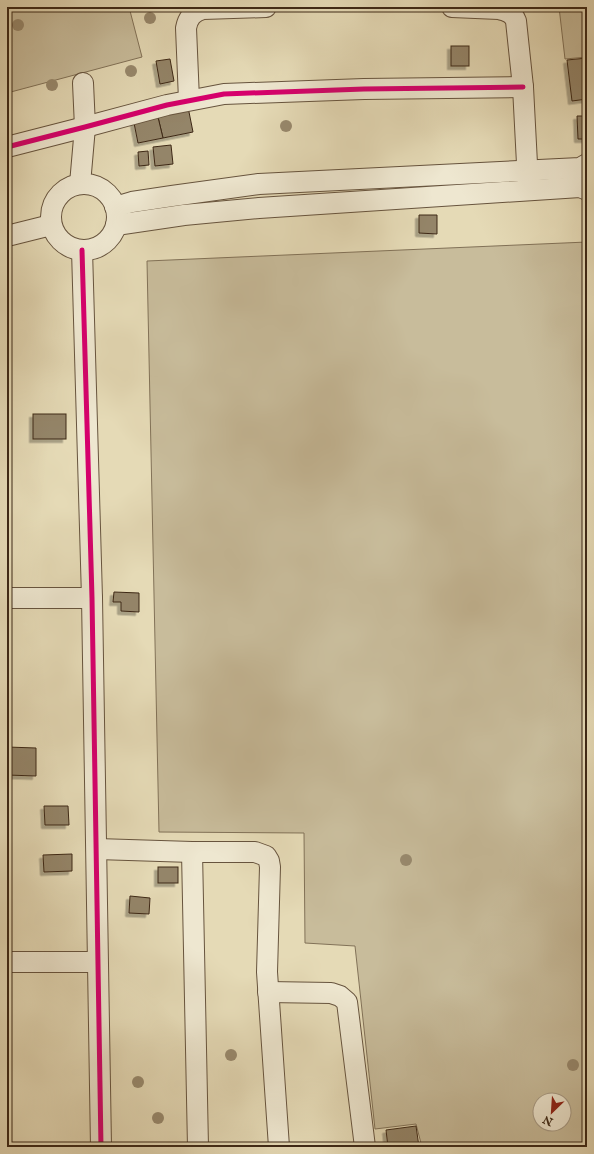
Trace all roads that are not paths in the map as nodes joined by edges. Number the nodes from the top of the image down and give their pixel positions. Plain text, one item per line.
1 (266, 7) edge
2 (452, 7) edge
3 (83, 83) dead end
4 (523, 87) junction
5 (189, 100) junction
6 (85, 127) junction
7 (7, 147) edge
8 (528, 170) junction
9 (584, 177) edge
10 (80, 184) junction
11 (528, 191) junction
12 (116, 216) junction
13 (51, 225) junction
14 (7, 236) edge
15 (82, 250) junction
16 (7, 598) edge
17 (92, 598) junction
18 (97, 849) junction
19 (192, 852) junction
20 (7, 962) edge
21 (97, 962) junction
22 (268, 992) junction
23 (101, 1147) edge
24 (198, 1147) edge
25 (279, 1147) edge
26 (365, 1147) edge

1 - 5 street
2 - 4 street
3 - 6 street
4 - 5 street
4 - 8 street
5 - 6 street
6 - 7 street
6 - 10 street
8 - 9 street
8 - 11 street
8 - 12 street
9 - 11 street
10 - 12 street
10 - 13 street
11 - 12 street
12 - 15 street
13 - 14 street
13 - 15 street
15 - 17 street
16 - 17 street
17 - 18 street
18 - 19 street
18 - 21 street
19 - 22 street
19 - 24 street
20 - 21 street
21 - 23 street
22 - 25 street
22 - 26 street

